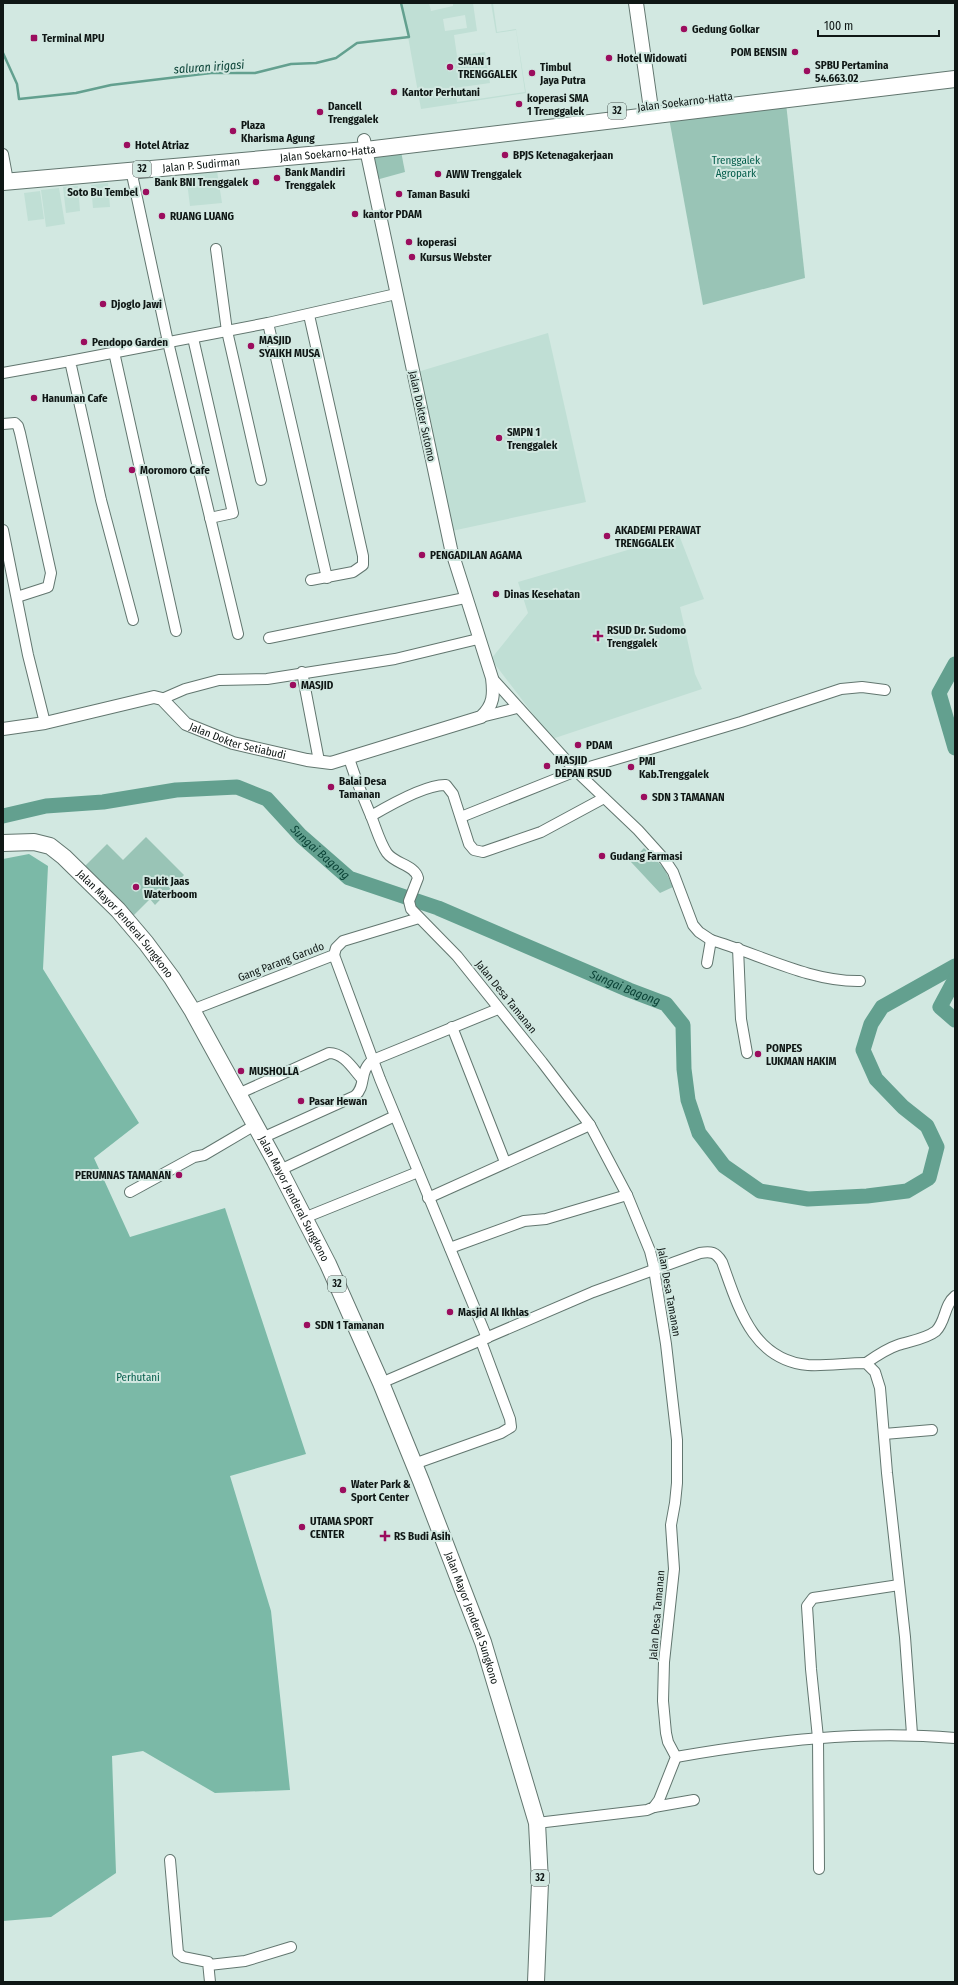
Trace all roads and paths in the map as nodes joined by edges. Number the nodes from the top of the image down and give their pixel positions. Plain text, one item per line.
1 (636, 3) edge
2 (955, 69) edge
3 (955, 79) edge
4 (651, 112) junction
5 (365, 145) junction
6 (3, 154) edge
7 (280, 156) joint
8 (131, 170) junction
9 (5, 182) edge
10 (216, 249) dead end
11 (396, 294) junction
12 (309, 315) junction
13 (268, 323) junction
14 (227, 331) junction
15 (193, 338) junction
16 (168, 342) junction
17 (114, 352) junction
18 (70, 361) junction
19 (3, 373) edge
20 (3, 424) edge
21 (261, 480) dead end
22 (210, 518) junction
23 (3, 530) edge
24 (7, 564) edge
25 (327, 578) junction
26 (311, 580) dead end
27 (17, 597) junction
28 (465, 598) junction
29 (133, 620) dead end
30 (176, 631) dead end
31 (238, 634) dead end
32 (269, 638) dead end
33 (478, 639) junction
34 (302, 672) junction
35 (492, 678) junction
36 (885, 690) dead end
37 (162, 699) junction
38 (517, 708) junction
39 (481, 717) junction
40 (45, 724) junction
41 (3, 729) edge
42 (349, 758) junction
43 (319, 761) junction
44 (576, 771) junction
45 (604, 798) junction
46 (371, 816) junction
47 (461, 817) junction
48 (3, 843) edge
49 (419, 918) junction
50 (711, 940) junction
51 (738, 948) junction
52 (334, 955) junction
53 (707, 964) dead end
54 (860, 981) dead end
55 (498, 1009) junction
56 (192, 1010) junction
57 (452, 1027) junction
58 (747, 1053) dead end
59 (373, 1060) junction
60 (362, 1080) junction
61 (238, 1094) junction
62 (395, 1116) junction
63 (590, 1125) junction
64 (259, 1132) junction
65 (505, 1162) junction
66 (280, 1170) junction
67 (418, 1172) junction
68 (130, 1192) dead end
69 (627, 1195) junction
70 (428, 1198) junction
71 (304, 1218) junction
72 (450, 1248) junction
73 (653, 1270) junction
74 (955, 1296) edge
75 (484, 1339) junction
76 (866, 1363) junction
77 (381, 1383) junction
78 (932, 1430) dead end
79 (884, 1434) junction
80 (414, 1464) junction
81 (899, 1585) junction
82 (912, 1734) junction
83 (818, 1738) junction
84 (955, 1738) edge
85 (676, 1757) junction
86 (694, 1800) dead end
87 (654, 1807) junction
88 (537, 1823) junction
89 (170, 1860) dead end
90 (819, 1869) dead end
91 (291, 1947) dead end
92 (209, 1965) junction
93 (210, 1982) edge
94 (536, 1982) edge

1 - 4 main road
2 - 4 highway, Jalan Soekarno-Hatta / 32
3 - 4 highway, Jalan Soekarno-Hatta / 32
4 - 5 highway, Jalan Soekarno-Hatta / 32
5 - 7 highway, Jalan Soekarno-Hatta / 32
5 - 11 street, Jalan Dokter Sutomo
6 - 9 street
7 - 8 highway, Jalan P. Sudirman / 32
8 - 9 highway, Jalan P. Sudirman / 32
8 - 16 street
10 - 14 street
11 - 12 street
11 - 28 street, Jalan Dokter Sutomo
12 - 13 street
12 - 25 street
13 - 14 street
13 - 25 street
14 - 15 street
14 - 21 street
15 - 16 street
15 - 22 street
16 - 17 street
16 - 22 street
17 - 18 street
17 - 30 street
18 - 19 street
18 - 29 street
20 - 27 street
22 - 31 street
23 - 24 street
24 - 27 street
25 - 26 street
27 - 40 street
28 - 32 street
28 - 33 street, Jalan Dokter Sutomo
33 - 34 street
33 - 35 street, Jalan Dokter Sutomo
34 - 37 street
34 - 43 street
35 - 38 street
35 - 39 street, Jalan Dokter Sutomo
36 - 44 street
37 - 40 street
37 - 43 street, Jalan Dokter Setiabudi
38 - 39 street
38 - 44 street
39 - 42 street, Jalan Dokter Setiabudi
40 - 41 street
42 - 43 street, Jalan Dokter Setiabudi
42 - 46 street, Jalan Desa Tamanan
44 - 45 street
44 - 47 street
45 - 47 street
45 - 50 street
46 - 47 street
46 - 49 street, Jalan Desa Tamanan
48 - 56 highway, Jalan Mayor Jenderal Sungkono / 32
49 - 52 street, Gang Parang Garudo
49 - 55 street, Jalan Desa Tamanan
50 - 51 street
50 - 53 street
51 - 54 street
51 - 58 street
52 - 56 street, Gang Parang Garudo
52 - 59 street
55 - 57 street
55 - 63 street, Jalan Desa Tamanan
56 - 61 highway, Jalan Mayor Jenderal Sungkono / 32
57 - 59 street
57 - 65 street
59 - 60 street
59 - 62 street
60 - 61 street
60 - 64 street
61 - 64 highway, Jalan Mayor Jenderal Sungkono / 32
62 - 66 street
62 - 67 street
63 - 65 street
63 - 69 street, Jalan Desa Tamanan
64 - 66 highway, Jalan Mayor Jenderal Sungkono / 32
64 - 68 street
65 - 70 street
66 - 71 highway, Jalan Mayor Jenderal Sungkono / 32
67 - 70 street
67 - 71 street
69 - 72 street
69 - 73 street, Jalan Desa Tamanan
70 - 72 street
71 - 77 highway, Jalan Mayor Jenderal Sungkono / 32
72 - 75 street
73 - 75 street
73 - 76 street
73 - 85 street, Jalan Desa Tamanan
74 - 76 street
75 - 77 street
75 - 80 street
76 - 79 street
77 - 80 highway, Jalan Mayor Jenderal Sungkono / 32
78 - 79 street
79 - 81 street
80 - 88 highway, Jalan Mayor Jenderal Sungkono / 32
81 - 82 street
81 - 83 street
82 - 83 street
82 - 84 street
83 - 85 street
83 - 90 street
85 - 87 street
86 - 87 street
87 - 88 street
88 - 94 highway, 32
89 - 92 street
91 - 92 street
92 - 93 street

